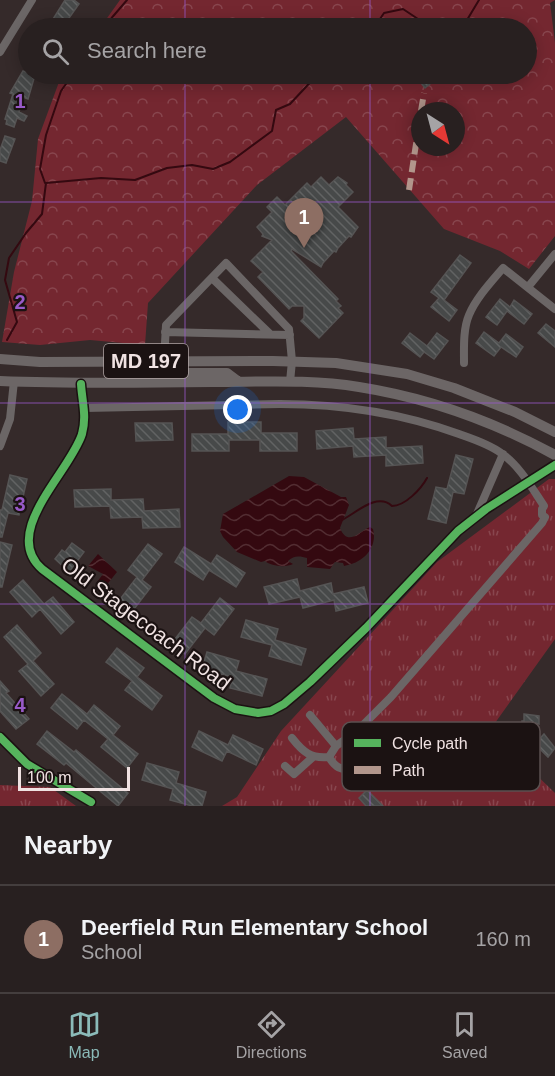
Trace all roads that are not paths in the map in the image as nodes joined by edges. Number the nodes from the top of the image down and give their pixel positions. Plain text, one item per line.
1 (32, 0) edge
2 (21, 18) edge
3 (18, 23) edge
4 (0, 52) edge
5 (555, 254) edge
6 (212, 278) junction
7 (528, 287) junction
8 (555, 309) edge
9 (165, 332) junction
10 (270, 334) junction
11 (290, 335) junction
12 (0, 359) edge
13 (164, 361) junction
14 (292, 361) junction
15 (464, 363) dead end
16 (0, 381) edge
17 (14, 381) junction
18 (239, 382) junction
19 (290, 382) junction
20 (81, 384) junction
21 (85, 408) junction
22 (555, 432) edge
23 (0, 446) edge
24 (503, 454) junction
25 (555, 455) edge
26 (555, 465) edge
27 (528, 483) junction
28 (475, 518) junction
29 (310, 715) dead end
30 (366, 722) edge
31 (0, 737) edge
32 (292, 738) dead end
33 (342, 742) edge
34 (336, 746) junction
35 (313, 757) junction
36 (329, 758) junction
37 (285, 766) dead end
38 (342, 768) edge
39 (91, 802) dead end

1 - 2 street
3 - 4 street
5 - 7 street
6 - 9 street
6 - 10 street
6 - 11 street
7 - 8 street
7 - 15 street
9 - 10 street
9 - 13 street
10 - 11 street
11 - 14 street
12 - 13 main road, MD 197
13 - 14 main road, MD 197
13 - 18 main road
14 - 19 street
14 - 22 main road, MD 197
16 - 17 main road, MD 197
17 - 20 main road, MD 197
17 - 23 street
18 - 19 main road, MD 197
18 - 20 main road, MD 197
19 - 25 main road, MD 197
20 - 21 street, Old Stagecoach Road
21 - 24 street
21 - 28 street, Old Stagecoach Road
24 - 27 street
24 - 28 street
26 - 27 street, Old Stagecoach Road
27 - 28 street, Old Stagecoach Road
27 - 30 street
29 - 34 street
31 - 39 street
32 - 35 street
33 - 34 street
34 - 36 street
35 - 36 street
35 - 37 street
36 - 38 street

